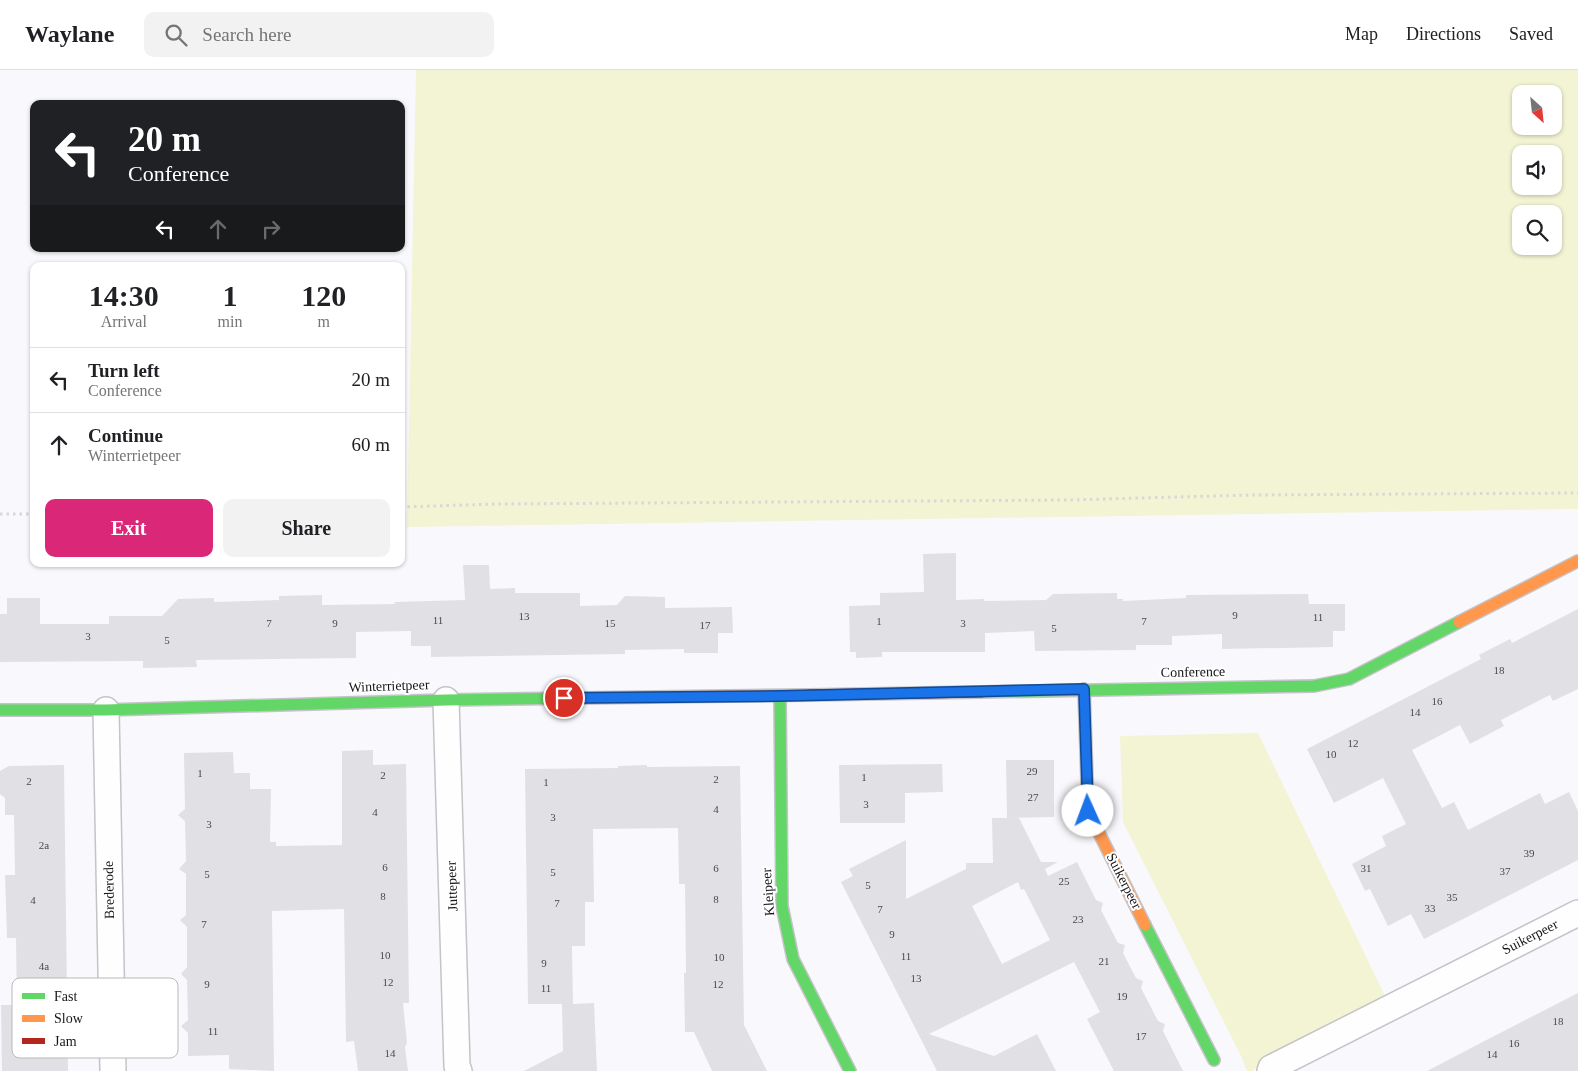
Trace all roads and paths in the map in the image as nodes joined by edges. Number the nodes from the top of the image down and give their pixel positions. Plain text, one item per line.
1 (1578, 493) edge
2 (405, 507) edge
3 (0, 514) edge
4 (30, 514) edge
5 (1578, 561) edge
6 (1084, 689) junction
7 (780, 696) junction
8 (446, 700) junction
9 (0, 710) edge
10 (106, 710) junction
11 (1578, 912) edge
12 (111, 978) edge
13 (113, 1058) edge
14 (1214, 1060) dead end
15 (113, 1071) edge
16 (459, 1071) edge
17 (850, 1071) edge
18 (1270, 1071) edge

1 - 2 path
3 - 4 path
5 - 6 street, Conference
6 - 7 street, Conference
6 - 14 street, Suikerpeer
7 - 8 street, Winterrietpeer
7 - 17 street, Kleipeer
8 - 10 street, Winterrietpeer
8 - 16 street, Juttepeer
9 - 10 street, Winterrietpeer
10 - 12 street, Brederode
11 - 18 street, Suikerpeer
13 - 15 street, Brederode

